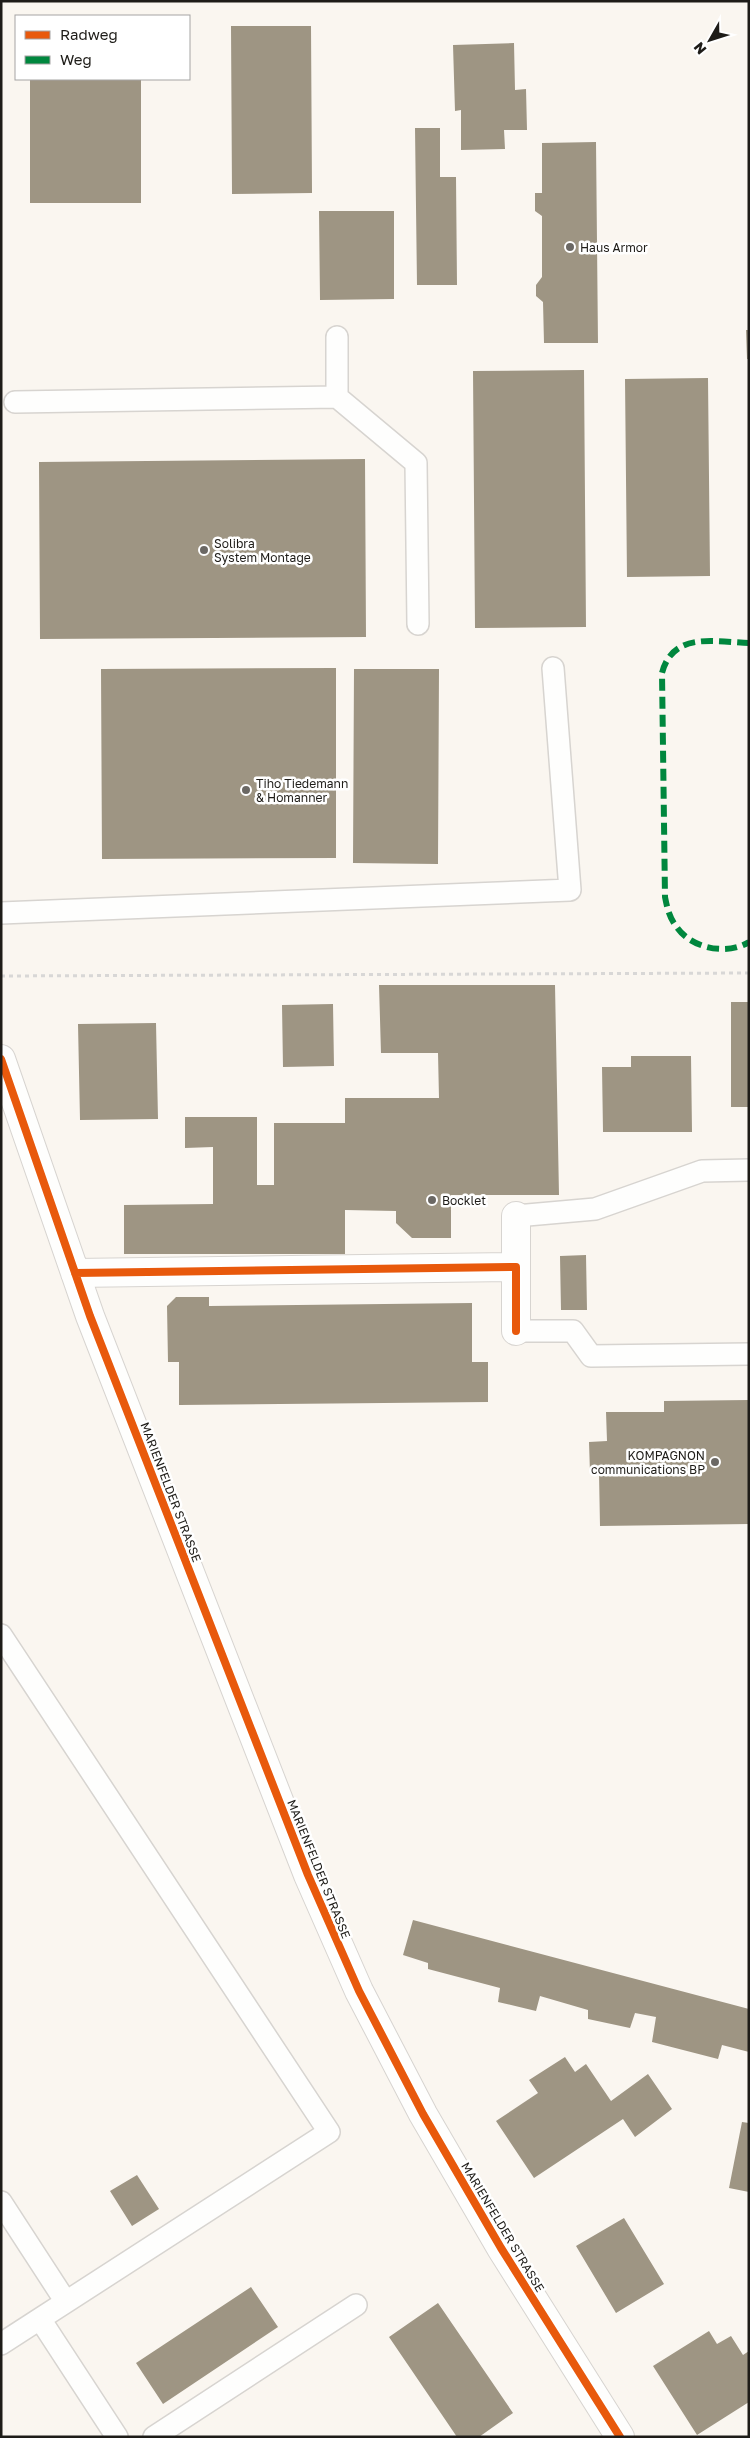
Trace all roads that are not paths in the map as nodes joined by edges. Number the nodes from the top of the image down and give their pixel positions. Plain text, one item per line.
1 (337, 337) dead end
2 (336, 397) junction
3 (15, 402) dead end
4 (418, 624) dead end
5 (553, 668) dead end
6 (1, 913) edge
7 (1, 1059) edge
8 (749, 1170) edge
9 (516, 1216) joint
10 (516, 1267) junction
11 (75, 1273) junction
12 (516, 1331) joint
13 (749, 1354) edge
14 (1, 1635) edge
15 (1, 2202) edge
16 (66, 2302) junction
17 (356, 2305) dead end
18 (40, 2319) junction
19 (1, 2344) edge
20 (117, 2437) edge
21 (154, 2437) edge
22 (620, 2437) edge

1 - 2 lane
2 - 3 lane
2 - 4 lane
5 - 6 lane
7 - 11 street, MARIENFELDER STRASSE
8 - 9 lane
9 - 10 street
10 - 11 street
10 - 12 street
11 - 22 street, MARIENFELDER STRASSE
12 - 13 lane
14 - 16 lane
15 - 16 lane
16 - 18 lane
17 - 21 lane
18 - 19 lane
18 - 20 lane

